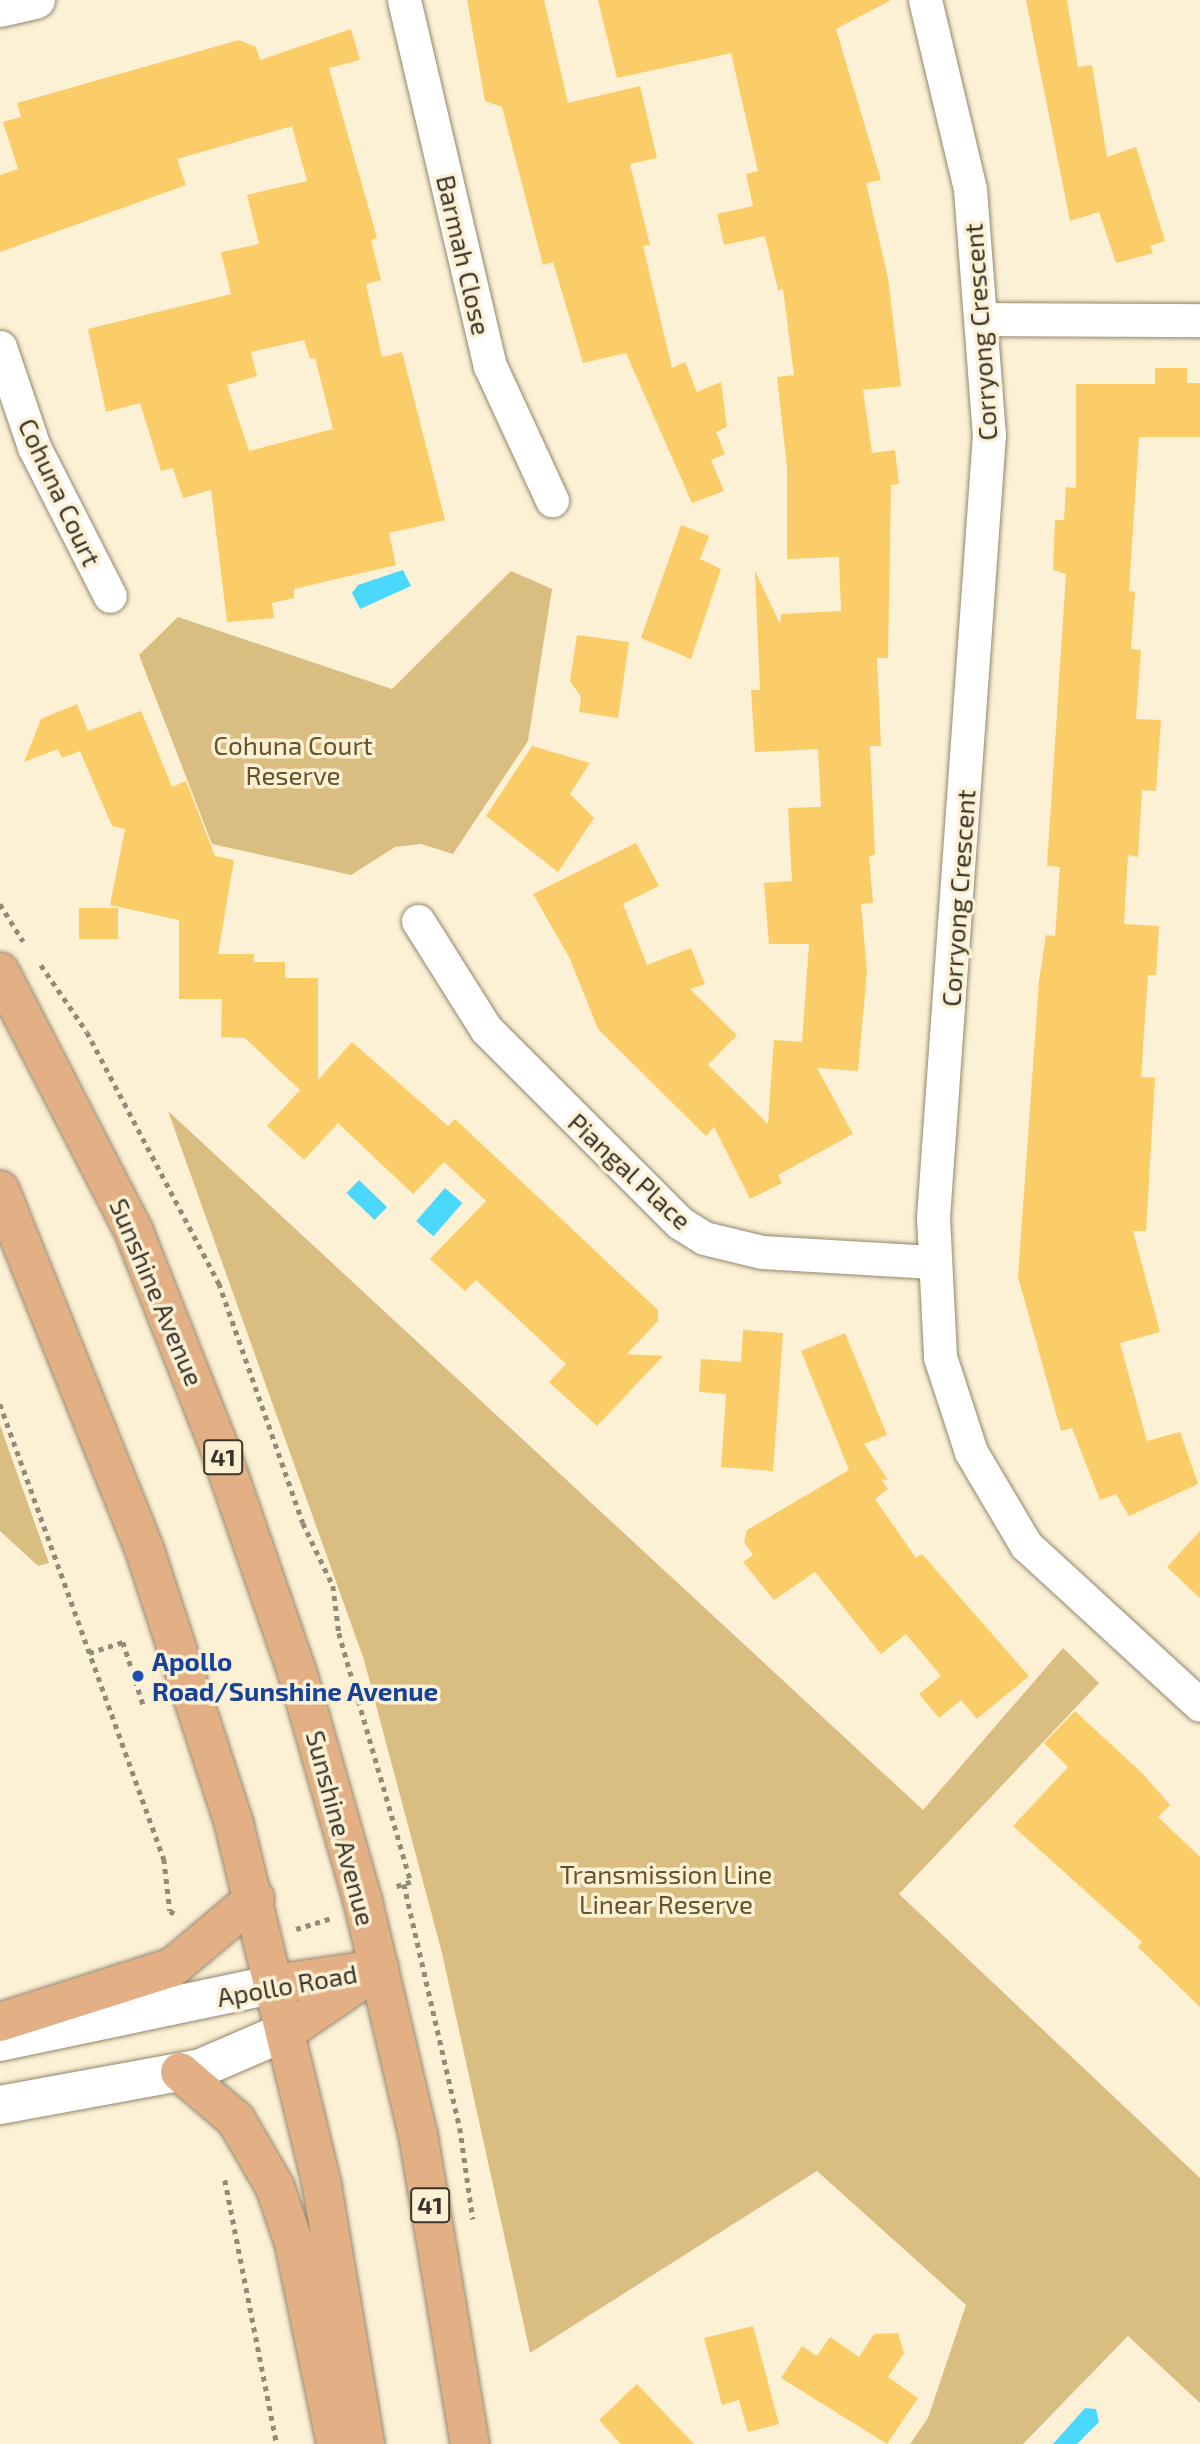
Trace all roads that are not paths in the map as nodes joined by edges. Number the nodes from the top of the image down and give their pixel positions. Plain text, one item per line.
1 (36, 0) edge
2 (404, 0) edge
3 (925, 0) edge
4 (0, 8) edge
5 (982, 319) junction
6 (1200, 320) edge
7 (0, 347) edge
8 (552, 500) dead end
9 (110, 596) dead end
10 (418, 921) dead end
11 (0, 972) edge
12 (0, 1190) edge
13 (932, 1262) junction
14 (1200, 1705) edge
15 (255, 1898) junction
16 (379, 1968) junction
17 (275, 1983) junction
18 (0, 2022) edge
19 (286, 2031) junction
20 (0, 2042) edge
21 (180, 2072) junction
22 (0, 2105) edge
23 (336, 2444) edge
24 (365, 2444) edge
25 (470, 2444) edge

1 - 4 street
2 - 8 street, Barmah Close
3 - 5 street, Corryong Crescent
5 - 6 street
5 - 13 street, Corryong Crescent
7 - 9 street, Cohuna Court
10 - 13 street, Piangal Place
11 - 16 main road, Sunshine Avenue / 41
12 - 15 main road
13 - 14 street, Corryong Crescent
15 - 17 main road
15 - 18 main road
16 - 17 main road, Apollo Road
16 - 19 main road, Apollo Road
16 - 25 main road, Sunshine Avenue / 41
17 - 19 main road
17 - 20 street, Apollo Road
19 - 21 street, Apollo Road
19 - 24 main road
21 - 22 street, Apollo Road
21 - 23 main road

